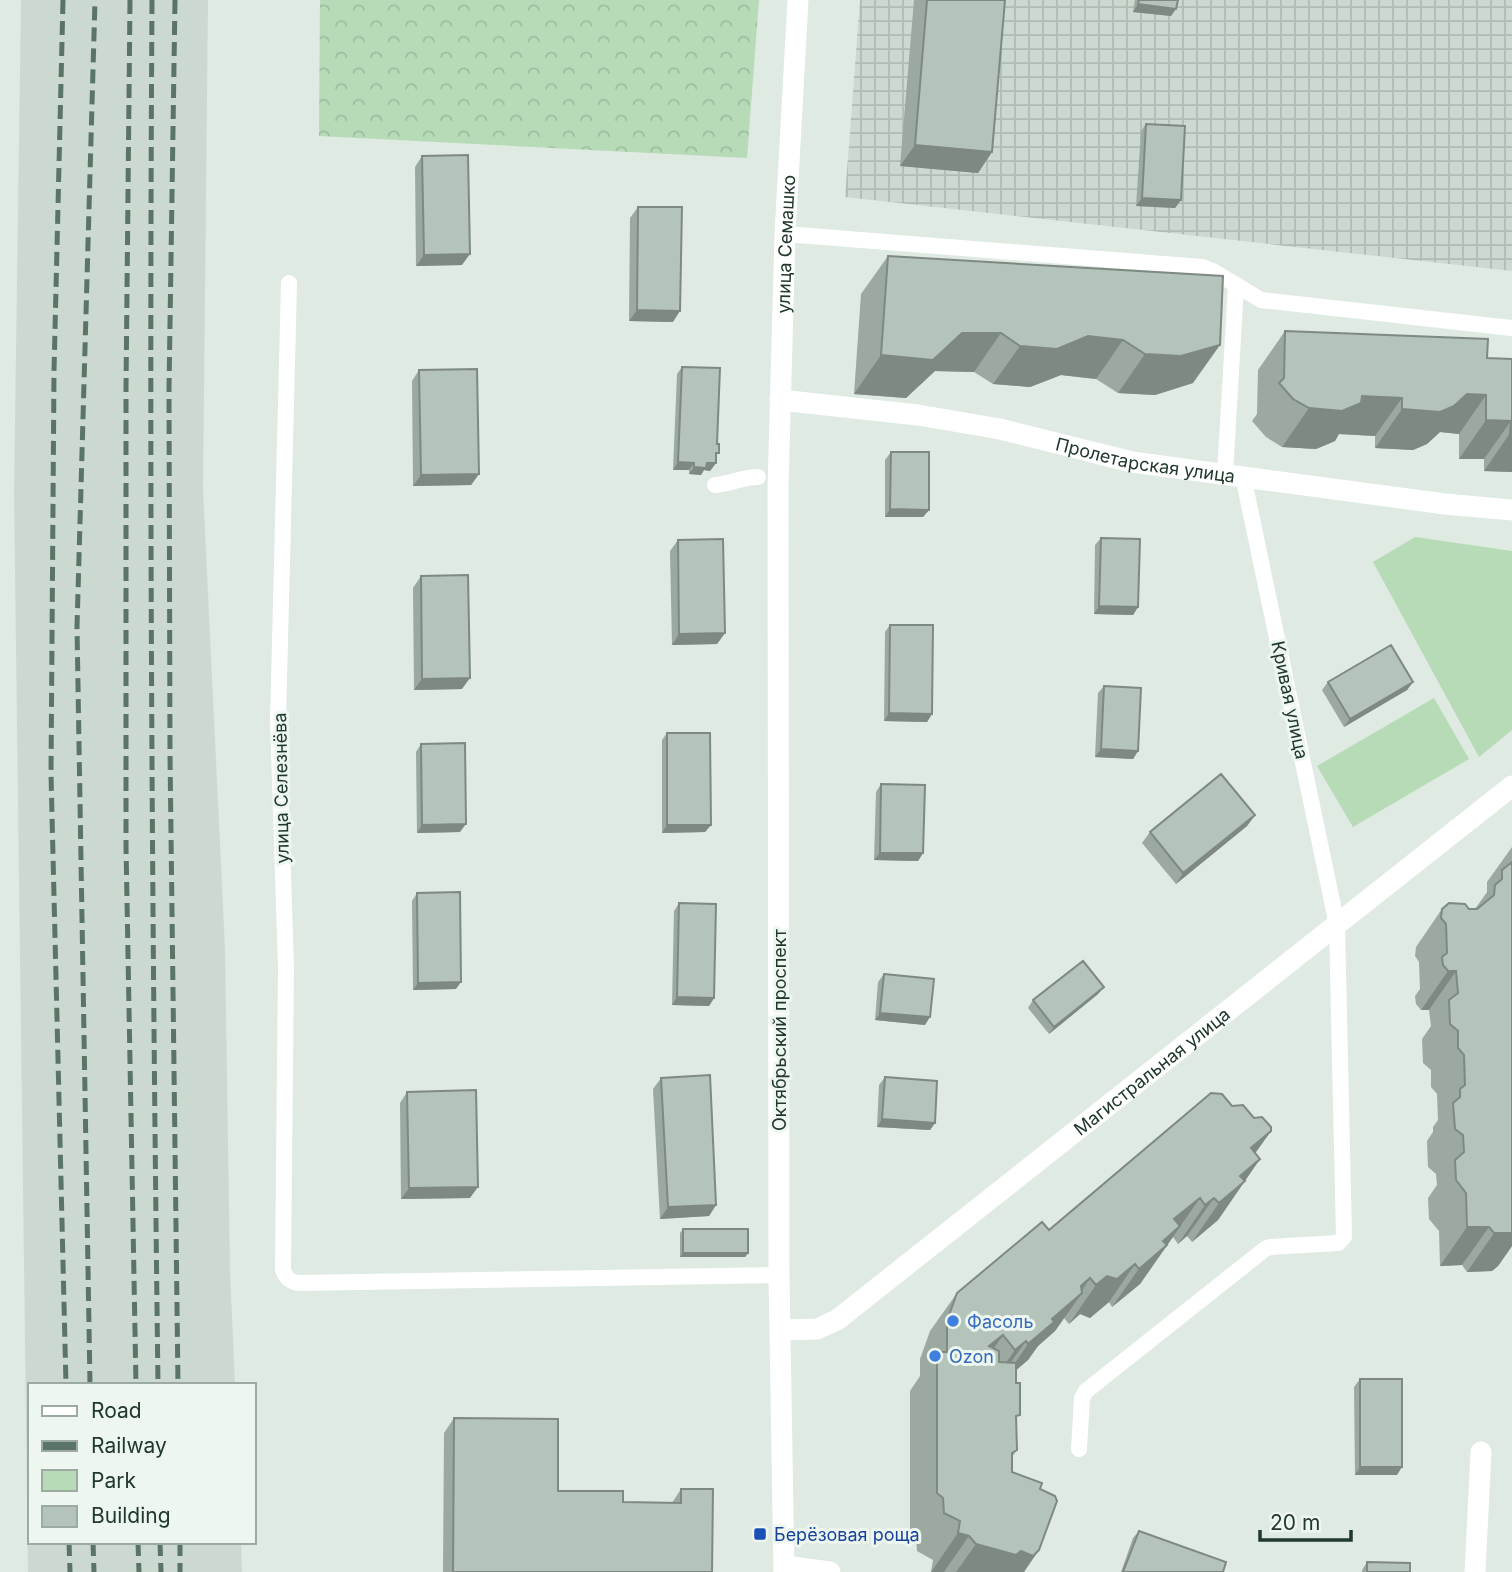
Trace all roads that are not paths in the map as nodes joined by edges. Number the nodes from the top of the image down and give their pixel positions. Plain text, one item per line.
1 (798, 0) edge
2 (786, 234) junction
3 (289, 283) dead end
4 (1236, 286) junction
5 (1512, 328) edge
6 (780, 400) junction
7 (1234, 475) junction
8 (758, 477) dead end
9 (715, 485) dead end
10 (778, 488) joint
11 (1512, 510) edge
12 (1512, 786) edge
13 (1337, 925) junction
14 (779, 1275) junction
15 (780, 1330) junction
16 (1079, 1449) dead end
17 (1481, 1452) dead end
18 (784, 1569) edge
19 (830, 1572) edge
20 (1475, 1572) edge

1 - 2 street, улица Семашко
2 - 4 lane
2 - 6 street, улица Семашко
3 - 14 lane, улица Селезнёва
4 - 5 lane
4 - 7 lane, Кривая улица
6 - 7 street, Пролетарская улица
6 - 10 street, улица Семашко
7 - 11 street, Пролетарская улица
7 - 13 lane, Кривая улица
8 - 9 lane
10 - 14 street, Октябрьский проспект
12 - 13 street, Магистральная улица
13 - 15 street, Магистральная улица
13 - 16 lane, Кривая улица
14 - 15 street, Октябрьский проспект
15 - 18 street, Октябрьский проспект
17 - 20 street
18 - 19 street

